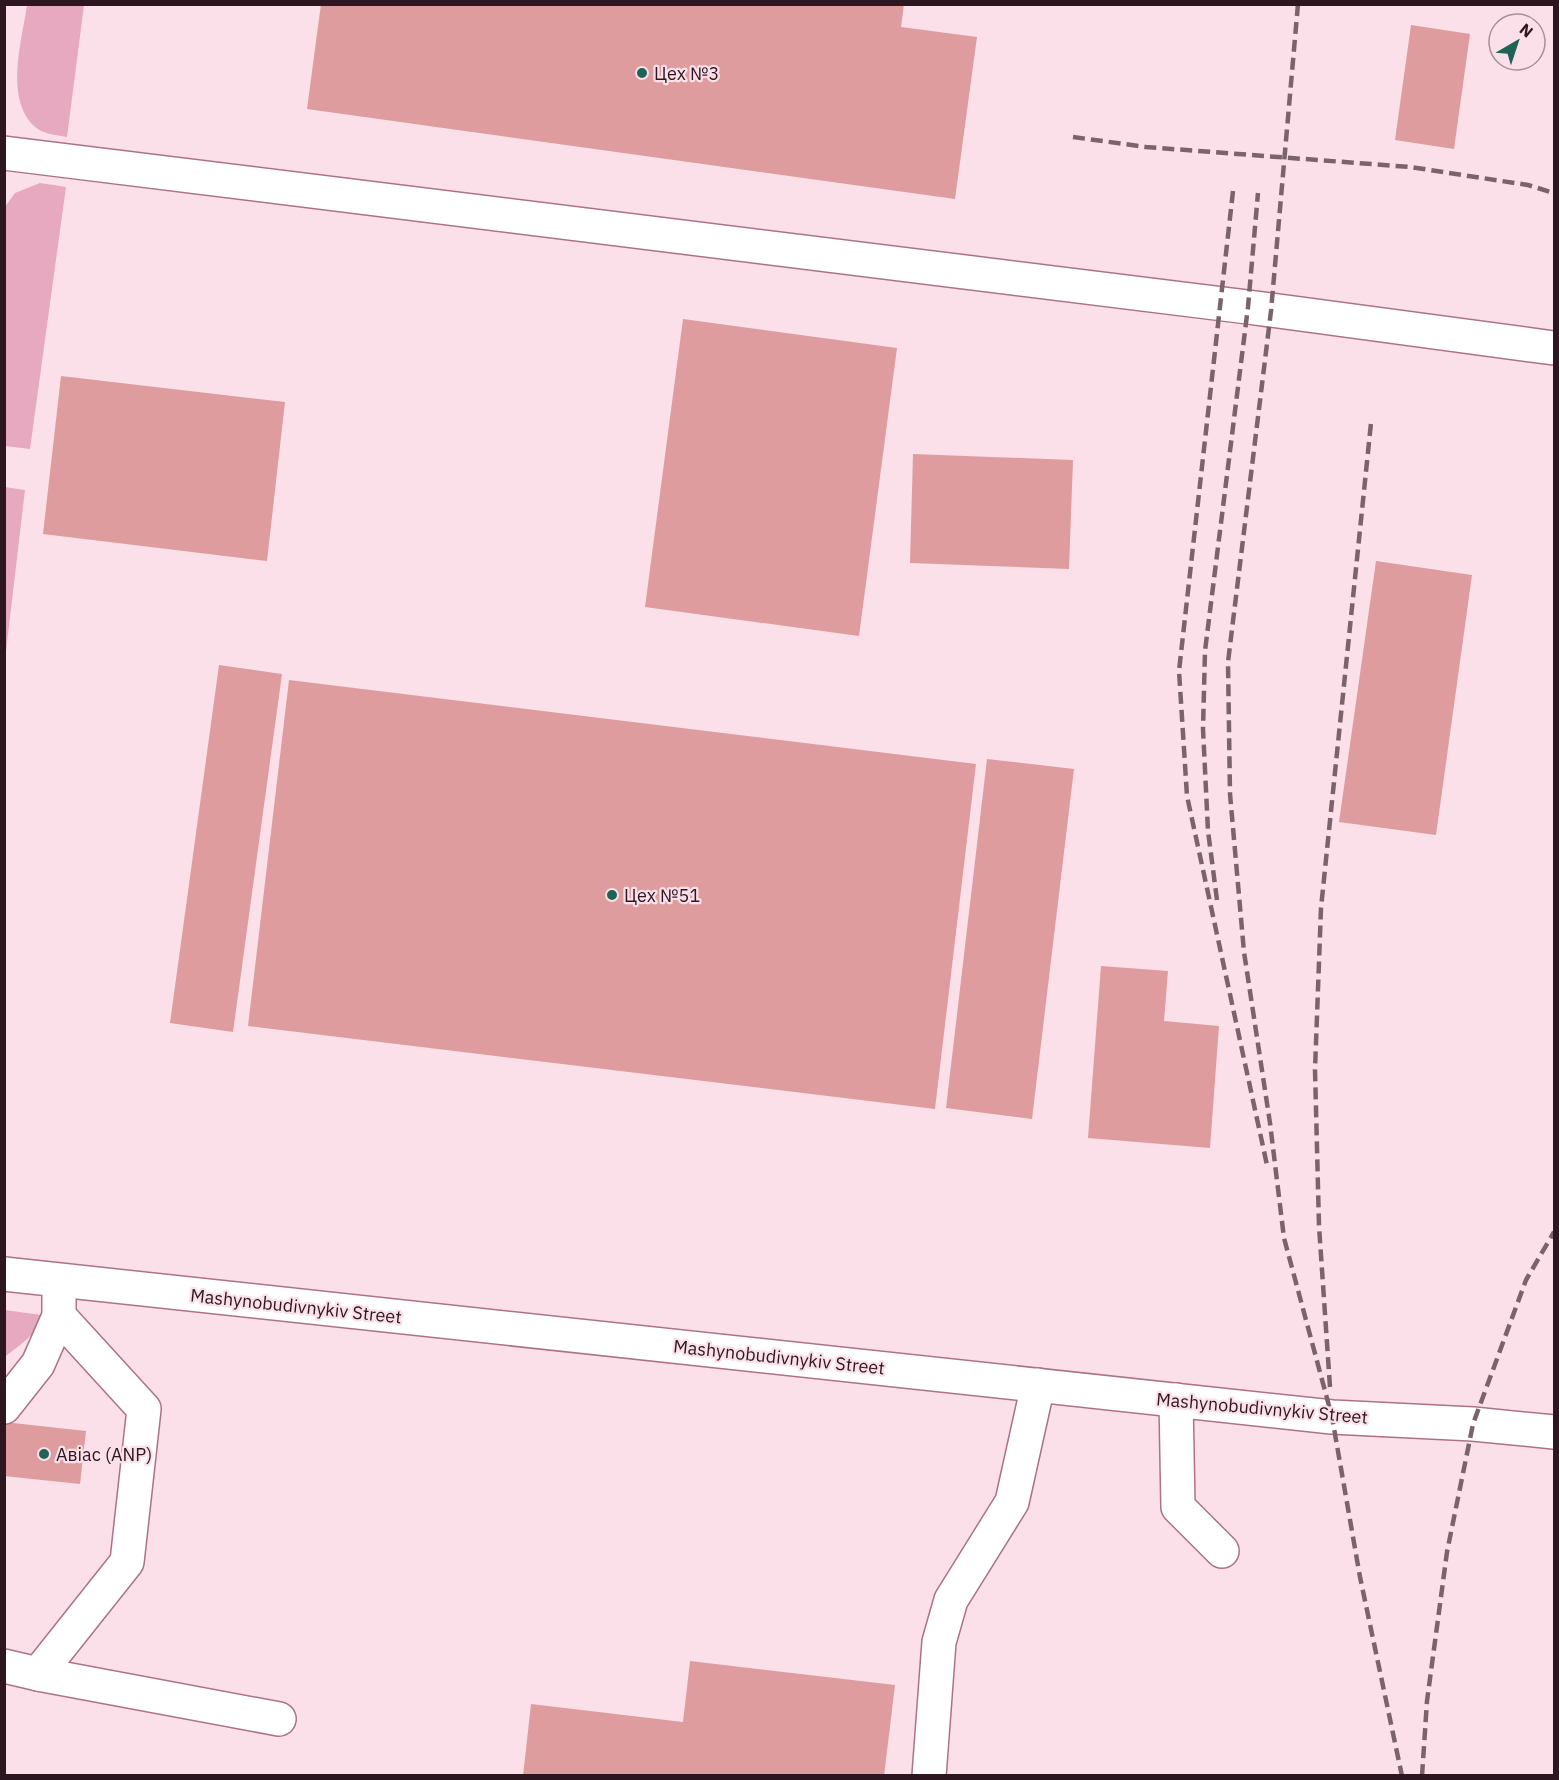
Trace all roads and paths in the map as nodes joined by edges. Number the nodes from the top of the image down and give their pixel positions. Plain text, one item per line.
1 (4, 153) edge
2 (1554, 348) edge
3 (4, 1274) edge
4 (59, 1280) junction
5 (59, 1316) junction
6 (1038, 1385) junction
7 (1176, 1400) junction
8 (4, 1407) edge
9 (1554, 1432) edge
10 (1222, 1551) dead end
11 (4, 1666) edge
12 (38, 1674) junction
13 (279, 1719) dead end
14 (930, 1776) edge

1 - 2 street
3 - 4 street, Mashynobudivnykiv Street
4 - 5 street
4 - 6 street, Mashynobudivnykiv Street
5 - 8 street
5 - 12 street
6 - 7 street, Mashynobudivnykiv Street
6 - 14 street
7 - 9 street, Mashynobudivnykiv Street
7 - 10 street
11 - 12 street
12 - 13 street

